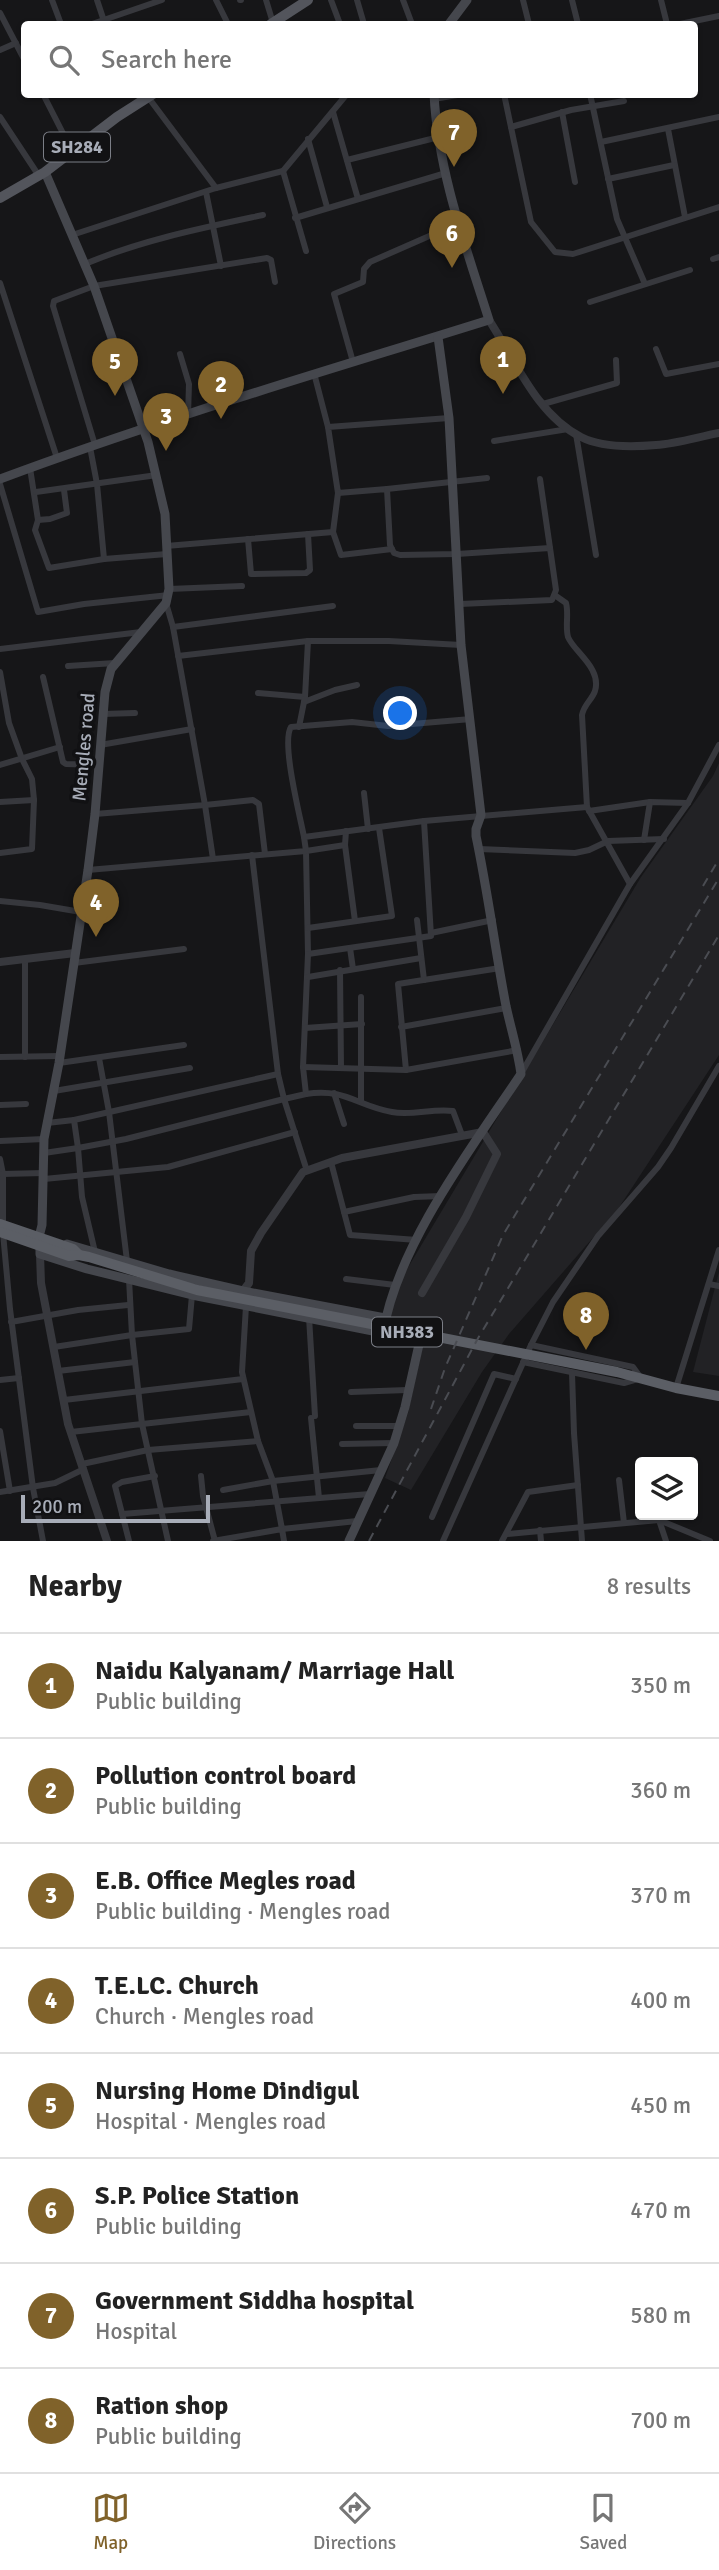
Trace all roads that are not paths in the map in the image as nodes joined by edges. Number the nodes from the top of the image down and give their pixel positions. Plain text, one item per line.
1 (52, 0) edge
2 (97, 0) edge
3 (162, 0) edge
4 (216, 0) edge
5 (266, 0) edge
6 (308, 0) edge
7 (331, 0) edge
8 (357, 0) edge
9 (403, 0) edge
10 (467, 0) edge
11 (523, 0) edge
12 (572, 0) edge
13 (661, 0) edge
14 (151, 2) edge
15 (0, 13) edge
16 (719, 16) edge
17 (60, 21) edge
18 (104, 21) joint
19 (226, 21) edge
20 (271, 21) edge
21 (276, 21) edge
22 (339, 21) edge
23 (363, 21) edge
24 (411, 21) edge
25 (451, 21) edge
26 (528, 21) edge
27 (577, 21) edge
28 (666, 21) edge
29 (695, 21) edge
30 (16, 43) junction
31 (21, 48) edge
32 (0, 50) edge
33 (45, 98) edge
34 (148, 98) edge
35 (152, 98) edge
36 (345, 98) edge
37 (434, 98) edge
38 (505, 98) edge
39 (591, 98) edge
40 (624, 101) dead end
41 (592, 106) junction
42 (333, 112) junction
43 (562, 113) junction
44 (0, 117) edge
45 (719, 117) edge
46 (511, 127) junction
47 (8, 129) junction
48 (668, 129) junction
49 (0, 133) edge
50 (439, 137) junction
51 (308, 139) junction
52 (601, 142) junction
53 (72, 151) junction
54 (347, 160) junction
55 (674, 165) junction
56 (283, 171) junction
57 (446, 173) junction
58 (41, 174) junction
59 (608, 179) junction
60 (576, 182) dead end
61 (216, 188) junction
62 (206, 192) junction
63 (0, 198) edge
64 (358, 199) junction
65 (327, 207) junction
66 (719, 207) edge
67 (263, 215) dead end
68 (685, 217) junction
69 (295, 218) junction
70 (459, 223) junction
71 (213, 225) junction
72 (72, 235) junction
73 (626, 235) junction
74 (306, 251) dead end
75 (85, 264) junction
76 (221, 266) junction
77 (690, 270) dead end
78 (275, 282) dead end
79 (0, 283) edge
80 (645, 284) junction
81 (94, 286) junction
82 (590, 302) dead end
83 (489, 320) junction
84 (438, 337) junction
85 (656, 349) dead end
86 (180, 354) dead end
87 (616, 360) dead end
88 (353, 362) junction
89 (719, 364) edge
90 (314, 373) junction
91 (542, 404) junction
92 (188, 415) junction
93 (449, 418) junction
94 (328, 427) junction
95 (143, 430) junction
96 (572, 432) junction
97 (719, 433) edge
98 (494, 440) dead end
99 (93, 446) junction
100 (57, 458) junction
101 (30, 468) junction
102 (157, 475) junction
103 (487, 478) dead end
104 (540, 479) dead end
105 (0, 482) edge
106 (453, 482) junction
107 (97, 484) junction
108 (387, 489) junction
109 (64, 490) junction
110 (36, 492) junction
111 (338, 493) junction
112 (38, 520) junction
113 (333, 532) junction
114 (308, 534) junction
115 (248, 539) junction
116 (550, 548) junction
117 (392, 549) junction
118 (167, 550) junction
119 (457, 554) junction
120 (596, 555) dead end
121 (104, 559) junction
122 (242, 586) dead end
123 (168, 596) junction
124 (556, 596) junction
125 (460, 604) junction
126 (333, 607) dead end
127 (173, 627) junction
128 (143, 632) junction
129 (308, 641) junction
130 (461, 646) junction
131 (0, 649) edge
132 (178, 656) junction
133 (115, 663) junction
134 (68, 666) dead end
135 (0, 671) edge
136 (43, 677) dead end
137 (357, 685) dead end
138 (258, 693) dead end
139 (304, 700) junction
140 (135, 713) dead end
141 (103, 714) junction
142 (471, 719) junction
143 (299, 727) junction
144 (192, 729) junction
145 (100, 745) junction
146 (719, 745) edge
147 (60, 747) junction
148 (22, 759) junction
149 (0, 765) edge
150 (98, 765) junction
151 (364, 793) dead end
152 (34, 800) junction
153 (0, 802) edge
154 (650, 802) junction
155 (688, 803) junction
156 (205, 805) junction
157 (588, 809) junction
158 (95, 814) junction
159 (481, 815) junction
160 (424, 821) junction
161 (379, 828) junction
162 (368, 829) junction
163 (346, 831) junction
164 (304, 837) junction
165 (664, 839) junction
166 (644, 840) junction
167 (608, 841) junction
168 (345, 845) junction
169 (479, 849) junction
170 (306, 851) junction
171 (0, 853) edge
172 (265, 854) junction
173 (252, 855) junction
174 (214, 859) junction
175 (88, 870) junction
176 (630, 884) junction
177 (0, 901) edge
178 (81, 912) junction
179 (417, 920) dead end
180 (493, 920) junction
181 (355, 921) junction
182 (308, 928) junction
183 (431, 933) junction
184 (418, 938) junction
185 (350, 948) junction
186 (184, 949) dead end
187 (308, 954) junction
188 (74, 958) junction
189 (421, 958) junction
190 (25, 959) junction
191 (0, 962) edge
192 (500, 968) junction
193 (353, 969) junction
194 (340, 970) junction
195 (308, 976) junction
196 (424, 980) junction
197 (361, 997) dead end
198 (506, 1008) junction
199 (362, 1024) junction
200 (341, 1025) junction
201 (401, 1027) junction
202 (304, 1028) junction
203 (184, 1045) dead end
204 (518, 1050) junction
205 (0, 1057) edge
206 (25, 1057) junction
207 (99, 1058) junction
208 (60, 1060) junction
209 (719, 1066) edge
210 (303, 1067) junction
211 (341, 1067) junction
212 (190, 1068) dead end
213 (362, 1068) junction
214 (406, 1070) junction
215 (278, 1073) junction
216 (521, 1074) junction
217 (104, 1083) junction
218 (54, 1091) junction
219 (334, 1093) junction
220 (306, 1094) junction
221 (284, 1099) junction
222 (361, 1101) junction
223 (26, 1104) dead end
224 (0, 1105) edge
225 (109, 1112) junction
226 (74, 1120) junction
227 (47, 1123) junction
228 (344, 1124) dead end
229 (295, 1132) junction
230 (483, 1132) junction
231 (462, 1135) junction
232 (44, 1139) junction
233 (0, 1141) edge
234 (112, 1142) junction
235 (78, 1148) junction
236 (44, 1153) junction
237 (0, 1159) edge
238 (331, 1162) junction
239 (307, 1171) junction
240 (117, 1172) junction
241 (1, 1174) edge
242 (44, 1176) junction
243 (80, 1176) junction
244 (441, 1196) junction
245 (344, 1212) junction
246 (1, 1229) edge
247 (417, 1240) junction
248 (40, 1242) junction
249 (719, 1250) edge
250 (88, 1255) junction
251 (2, 1256) edge
252 (127, 1261) junction
253 (128, 1279) junction
254 (346, 1279) dead end
255 (709, 1284) junction
256 (395, 1286) junction
257 (719, 1286) edge
258 (243, 1292) junction
259 (422, 1293) dead end
260 (192, 1295) junction
261 (283, 1299) junction
262 (128, 1305) junction
263 (246, 1306) junction
264 (9, 1309) junction
265 (0, 1310) edge
266 (281, 1312) junction
267 (48, 1316) junction
268 (309, 1317) junction
269 (385, 1318) junction
270 (11, 1322) junction
271 (383, 1333) junction
272 (132, 1335) junction
273 (420, 1340) joint
274 (531, 1345) junction
275 (54, 1347) junction
276 (135, 1362) junction
277 (523, 1362) junction
278 (58, 1371) junction
279 (572, 1373) junction
280 (19, 1378) junction
281 (642, 1378) junction
282 (243, 1379) junction
283 (516, 1379) junction
284 (0, 1380) edge
285 (676, 1388) junction
286 (407, 1390) junction
287 (138, 1392) junction
288 (351, 1392) dead end
289 (719, 1396) edge
290 (64, 1401) junction
291 (251, 1412) junction
292 (142, 1424) junction
293 (356, 1426) dead end
294 (399, 1426) junction
295 (0, 1431) edge
296 (71, 1432) junction
297 (258, 1441) junction
298 (394, 1443) junction
299 (342, 1444) dead end
300 (148, 1450) junction
301 (83, 1466) junction
302 (381, 1470) junction
303 (155, 1476) junction
304 (201, 1476) dead end
305 (316, 1477) junction
306 (619, 1480) dead end
307 (272, 1481) junction
308 (578, 1485) junction
309 (33, 1488) junction
310 (223, 1490) dead end
311 (10, 1491) junction
312 (0, 1492) edge
313 (370, 1494) junction
314 (319, 1498) junction
315 (276, 1501) junction
316 (206, 1507) junction
317 (162, 1511) junction
318 (122, 1514) junction
319 (432, 1517) dead end
320 (659, 1520) junction
321 (357, 1521) junction
322 (624, 1523) junction
323 (581, 1527) junction
324 (282, 1529) junction
325 (540, 1530) junction
326 (507, 1534) junction
327 (43, 1541) edge
328 (107, 1541) edge
329 (129, 1541) edge
330 (168, 1541) edge
331 (214, 1541) edge
332 (284, 1541) edge
333 (343, 1541) edge
334 (350, 1541) edge
335 (443, 1541) edge
336 (502, 1541) edge
337 (541, 1541) edge
338 (582, 1541) edge
339 (666, 1541) edge
340 (710, 1541) edge

1 - 17 street
2 - 18 street
3 - 14 street
4 - 19 street
5 - 20 street
6 - 21 main road
7 - 22 street
8 - 23 street
9 - 24 street
10 - 25 main road
11 - 26 street
12 - 27 street
13 - 28 street
14 - 18 street
15 - 30 street
16 - 29 street
30 - 31 street
30 - 32 street
33 - 53 street
34 - 53 main road, SH284
35 - 61 street
36 - 42 street
37 - 50 main road
38 - 46 street
39 - 41 street
40 - 41 street
41 - 43 street
41 - 52 street
42 - 51 street
42 - 54 street
43 - 46 street
43 - 60 street
44 - 47 street
45 - 48 street
46 - 73 street
47 - 49 street
47 - 58 street
48 - 52 street
48 - 55 street
50 - 54 street
50 - 57 main road
51 - 56 street
51 - 65 street
52 - 59 street
53 - 58 main road, SH284
54 - 64 street
55 - 59 street
55 - 68 street
56 - 61 street
56 - 69 street
57 - 64 street
57 - 70 main road
58 - 63 main road, SH284
58 - 72 main road
59 - 73 street
61 - 62 street
62 - 71 street
62 - 72 street
64 - 65 street
65 - 69 street
66 - 68 street
67 - 71 street
68 - 73 street
69 - 74 street
70 - 83 main road
70 - 88 street
71 - 75 street
71 - 76 street
72 - 75 main road
73 - 80 street
75 - 81 main road
76 - 78 street
76 - 81 street
77 - 80 street
79 - 100 street
80 - 82 street
81 - 95 main road
81 - 99 street
83 - 84 main road
83 - 91 street
84 - 88 main road
84 - 93 main road
85 - 89 street
86 - 92 street
87 - 91 street
88 - 90 main road
90 - 92 main road
90 - 94 street
91 - 96 street
92 - 95 main road
93 - 94 street
93 - 106 main road
94 - 111 street
95 - 99 main road
95 - 102 main road
96 - 97 street
96 - 98 street
96 - 120 street
99 - 100 main road
99 - 107 street
100 - 101 main road
101 - 105 main road
101 - 110 street
102 - 107 street
102 - 118 main road
103 - 106 street
104 - 116 street
105 - 123 street
106 - 108 street
106 - 119 main road
107 - 109 street
107 - 121 street
108 - 111 street
108 - 117 street
109 - 110 street
109 - 112 street
110 - 112 street
111 - 113 street
112 - 121 street
113 - 114 street
113 - 117 street
114 - 115 street
114 - 115 street
115 - 118 street
116 - 119 street
116 - 124 street
117 - 119 street
118 - 121 street
118 - 123 main road
119 - 125 main road
122 - 123 street
123 - 127 street
123 - 128 main road, Mengles road
124 - 125 street
124 - 157 street
125 - 130 main road
126 - 127 street
127 - 132 street
128 - 131 street
128 - 133 main road, Mengles road
129 - 130 street
129 - 132 street
129 - 139 street
130 - 142 main road
132 - 144 street
133 - 134 street
133 - 141 main road, Mengles road
135 - 148 street
136 - 147 street
137 - 139 street
138 - 139 street
139 - 143 street
140 - 141 street
141 - 145 main road, Mengles road
142 - 143 street
142 - 159 main road
143 - 164 street
144 - 145 street
144 - 156 street
145 - 150 main road, Mengles road
146 - 155 street
147 - 148 street
147 - 150 street
148 - 149 street
148 - 152 street
150 - 158 main road, Mengles road
151 - 162 street
152 - 153 street
152 - 171 street
154 - 155 street
154 - 157 street
154 - 166 street
155 - 165 street
156 - 158 street
156 - 172 street
156 - 174 street
157 - 159 street
157 - 167 street
158 - 175 main road, Mengles road
159 - 160 street
159 - 169 main road
160 - 161 street
160 - 183 street
161 - 162 street
161 - 181 street
162 - 163 street
163 - 164 street
163 - 168 street
164 - 170 street
165 - 166 street
165 - 176 street
166 - 167 street
167 - 169 street
167 - 176 street
168 - 170 street
168 - 181 street
169 - 180 main road
170 - 172 street
170 - 182 street
172 - 173 street
173 - 174 street
173 - 215 street
174 - 175 street
175 - 178 main road, Mengles road
176 - 216 street
177 - 178 street
178 - 188 main road, Mengles road
179 - 184 street
180 - 183 street
180 - 192 main road
181 - 182 street
182 - 187 street
183 - 184 street
184 - 185 street
184 - 189 street
185 - 187 street
185 - 193 street
186 - 188 street
187 - 195 street
188 - 190 street
188 - 208 main road, Mengles road
189 - 193 street
189 - 196 street
190 - 191 street
190 - 206 street
192 - 196 street
192 - 198 main road
193 - 194 street
194 - 195 street
194 - 200 street
195 - 202 street
196 - 201 street
197 - 199 street
198 - 201 street
198 - 204 main road
199 - 200 street
199 - 213 street
200 - 202 street
200 - 211 street
201 - 214 street
202 - 210 street
203 - 207 street
204 - 214 street
204 - 216 main road
205 - 206 street
206 - 208 street
207 - 208 street
207 - 217 street
208 - 218 main road, Mengles road
209 - 274 street
210 - 211 street
210 - 220 street
211 - 213 street
212 - 217 street
213 - 214 street
213 - 222 street
215 - 221 street
215 - 225 street
216 - 230 main road
217 - 218 street
217 - 225 street
218 - 227 main road, Mengles road
219 - 220 street
219 - 222 street
219 - 228 street
220 - 221 street
221 - 229 street
221 - 234 street
222 - 231 street
223 - 224 street
225 - 226 street
225 - 234 street
226 - 227 street
226 - 235 street
227 - 232 main road, Mengles road
229 - 239 street
229 - 240 street
230 - 231 street
230 - 244 main road
230 - 259 street
231 - 238 street
232 - 233 street
232 - 236 main road, Mengles road
234 - 235 street
234 - 240 street
235 - 236 street
235 - 243 street
236 - 242 main road, Mengles road
237 - 241 street
238 - 239 street
238 - 245 street
239 - 258 street
240 - 243 street
240 - 252 street
241 - 242 street
241 - 246 street
242 - 243 street
242 - 248 main road, Mengles road
243 - 250 street
244 - 245 street
244 - 247 main road
245 - 247 street
246 - 248 highway
246 - 251 street
247 - 256 main road
248 - 250 highway
248 - 250 main road
248 - 253 main road
248 - 267 street
249 - 255 street
250 - 252 main road
250 - 281 highway, NH383
251 - 264 street
252 - 258 main road
253 - 260 main road
253 - 262 street
254 - 256 street
255 - 257 street
255 - 285 street
256 - 269 main road
258 - 261 main road
260 - 263 main road
260 - 272 street
261 - 266 main road
261 - 269 main road
262 - 267 street
262 - 272 street
263 - 266 main road
263 - 282 street
264 - 265 street
264 - 270 street
266 - 268 main road
267 - 270 street
267 - 275 street
268 - 271 main road
268 - 305 street
269 - 271 main road
270 - 280 street
271 - 273 street
272 - 275 street
272 - 276 street
273 - 286 main road
274 - 277 street
274 - 281 street
275 - 278 street
276 - 278 street
276 - 287 street
277 - 279 street
277 - 283 street
278 - 290 street
279 - 281 street
279 - 308 street
280 - 284 street
280 - 309 street
281 - 285 highway, NH383
282 - 287 street
282 - 291 street
283 - 319 street
283 - 335 street
285 - 289 highway, NH383
286 - 288 street
286 - 294 main road
287 - 290 street
287 - 292 street
290 - 296 street
291 - 292 street
291 - 297 street
292 - 296 street
292 - 300 street
293 - 294 street
294 - 298 main road
295 - 311 street
296 - 301 street
297 - 300 street
297 - 307 street
298 - 299 street
298 - 302 main road
300 - 301 street
300 - 303 street
301 - 309 street
301 - 328 street
302 - 305 street
302 - 313 main road
303 - 317 street
303 - 318 street
304 - 316 street
305 - 307 street
305 - 314 street
306 - 322 street
307 - 310 street
307 - 315 street
308 - 323 street
308 - 326 street
309 - 311 street
309 - 327 street
311 - 312 street
313 - 314 street
313 - 321 main road
314 - 315 street
315 - 316 street
315 - 324 street
316 - 317 street
316 - 331 street
317 - 318 street
317 - 330 street
318 - 329 street
320 - 322 street
320 - 339 street
320 - 340 street
321 - 324 street
321 - 334 main road
322 - 323 street
323 - 325 street
323 - 338 street
324 - 331 street
324 - 332 street
325 - 326 street
325 - 337 street
326 - 336 street
333 - 334 street

